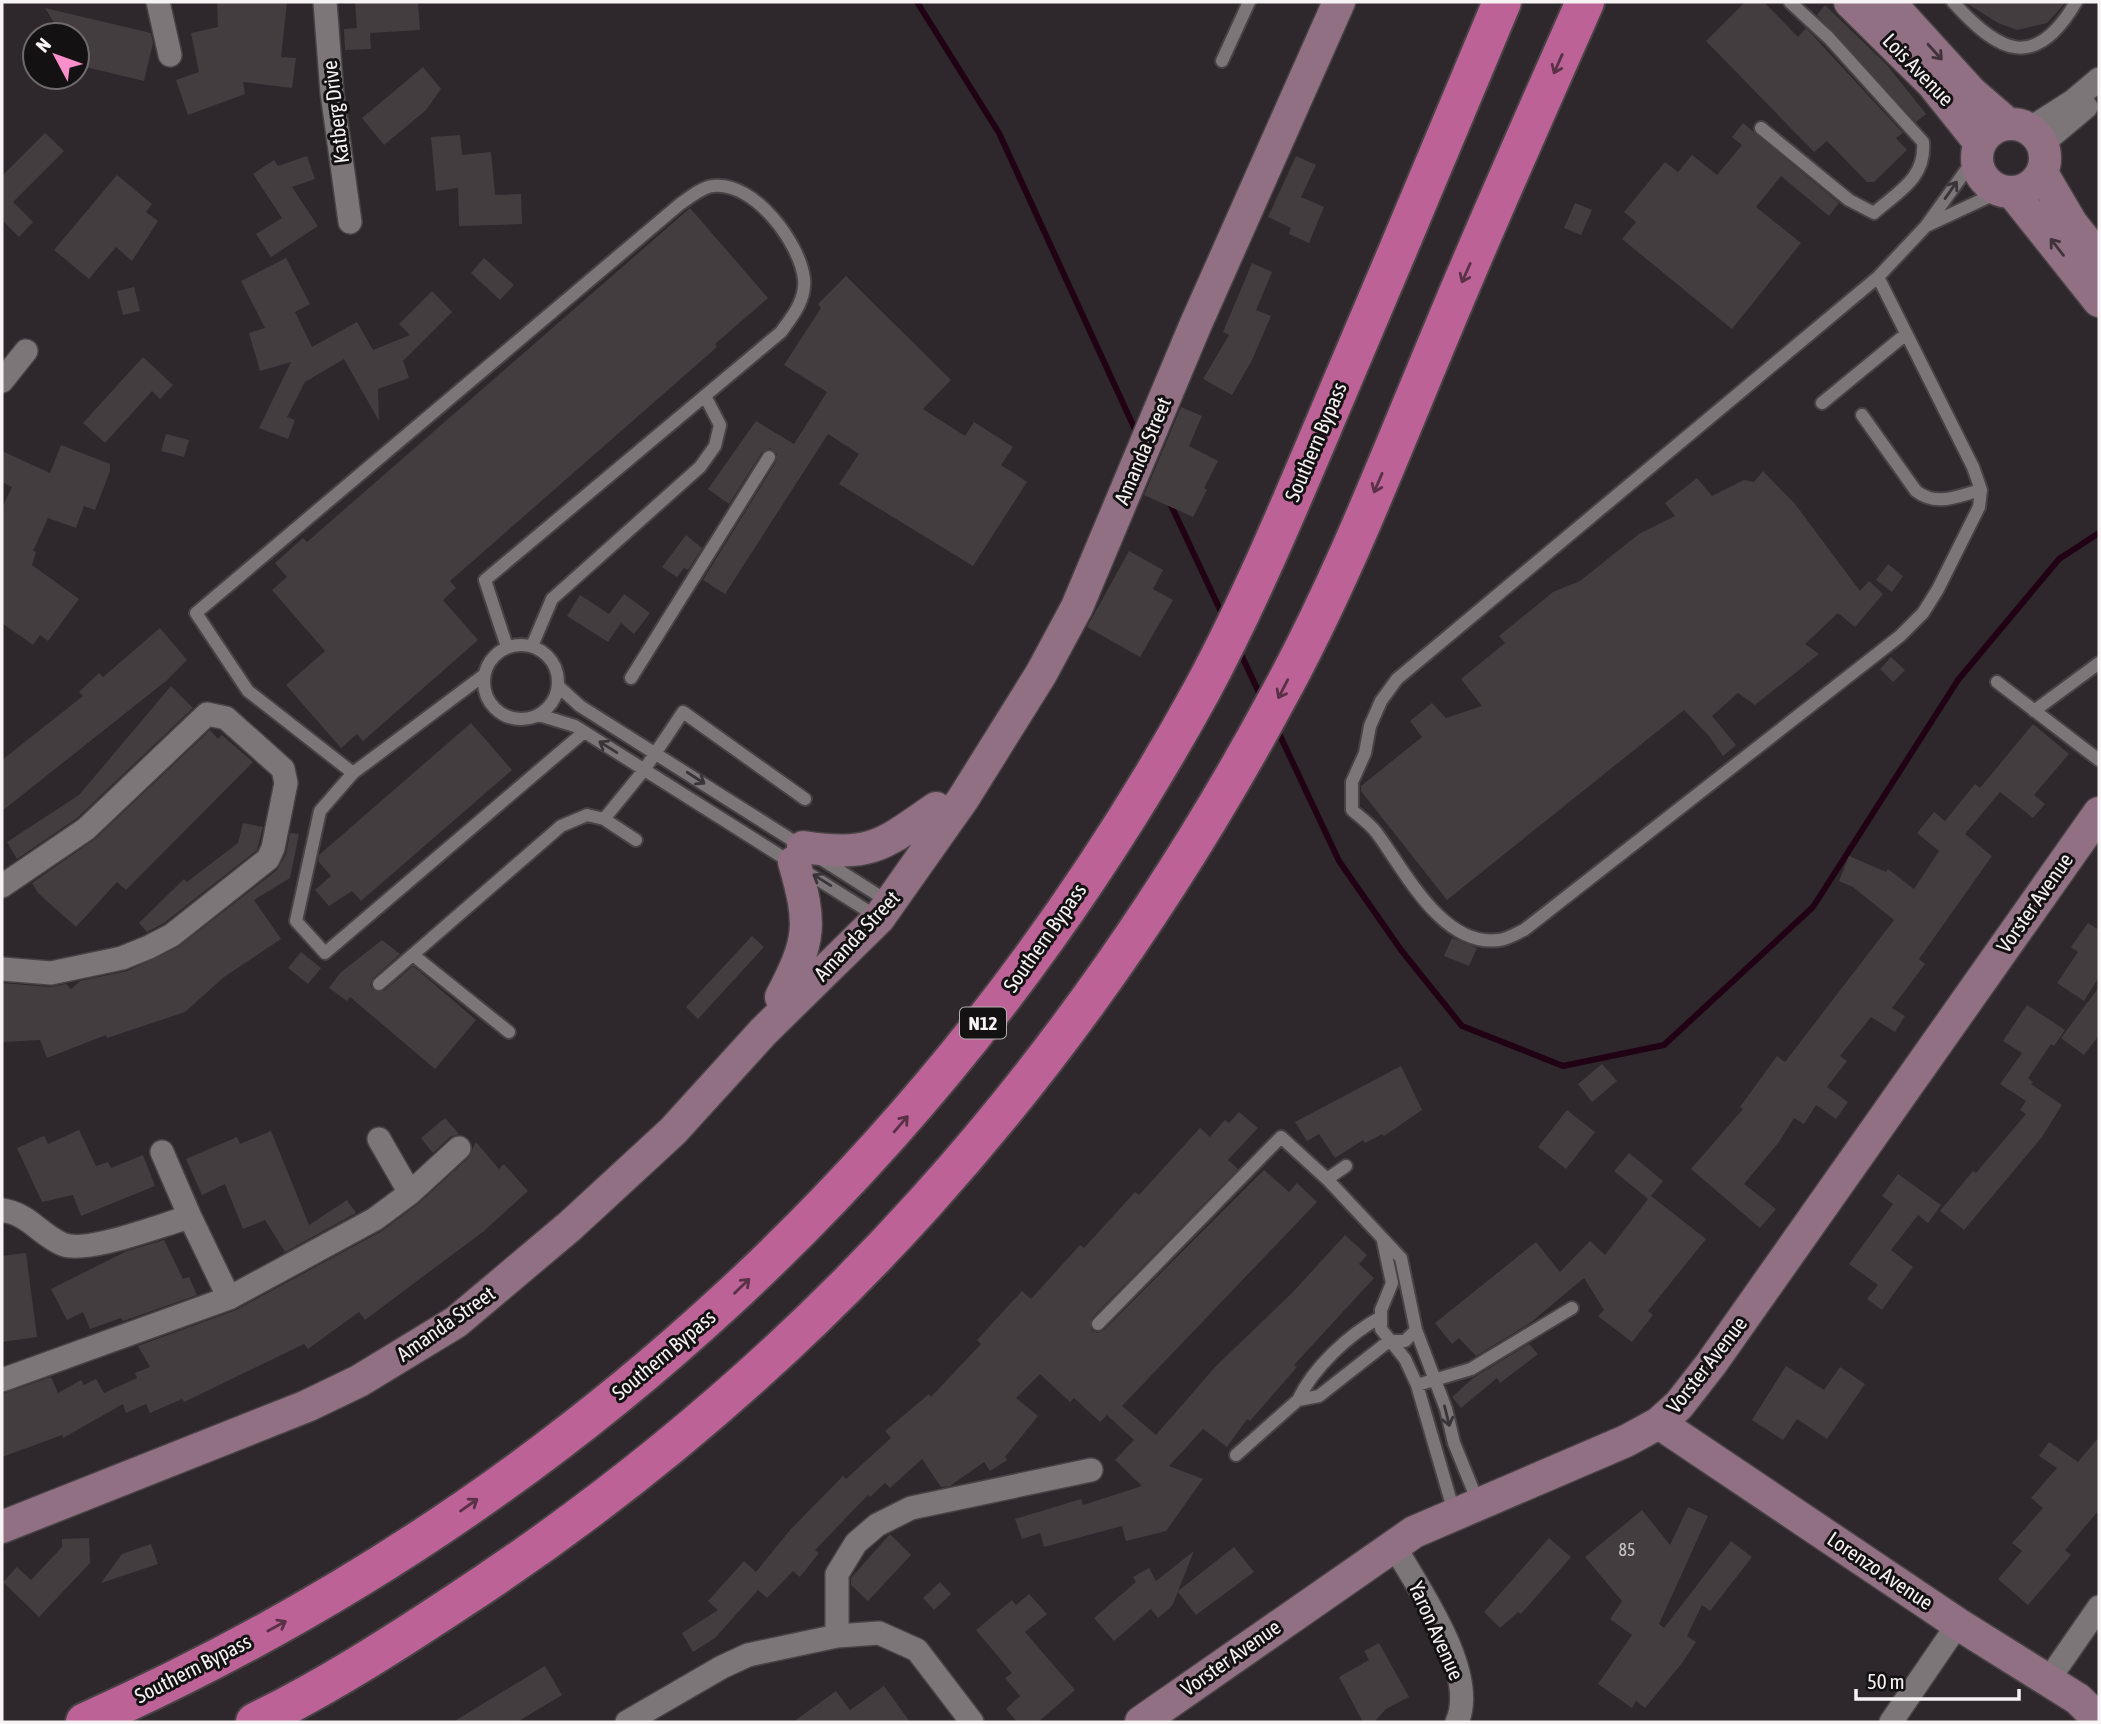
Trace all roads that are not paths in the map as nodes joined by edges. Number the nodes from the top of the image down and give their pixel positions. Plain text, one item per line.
1 (158, 2) edge
2 (325, 2) edge
3 (1249, 2) edge
4 (1318, 2) edge
5 (1339, 2) edge
6 (1502, 2) edge
7 (1585, 2) edge
8 (1790, 2) edge
9 (1850, 2) edge
10 (1889, 2) edge
11 (1953, 2) edge
12 (2076, 2) edge
13 (170, 55) dead end
14 (1222, 61) dead end
15 (2099, 79) edge
16 (2099, 96) edge
17 (1761, 128) dead end
18 (2030, 142) junction
19 (1978, 149) junction
20 (2007, 192) junction
21 (350, 222) dead end
22 (1926, 226) junction
23 (2099, 258) edge
24 (1878, 277) junction
25 (2099, 301) edge
26 (1906, 334) junction
27 (26, 351) dead end
28 (2, 381) edge
29 (705, 396) junction
30 (1822, 403) dead end
31 (1862, 415) dead end
32 (769, 457) dead end
33 (1981, 490) junction
34 (532, 646) junction
35 (507, 647) junction
36 (2099, 663) edge
37 (484, 675) junction
38 (631, 678) dead end
39 (1997, 682) dead end
40 (558, 686) junction
41 (2034, 711) junction
42 (539, 715) junction
43 (584, 732) junction
44 (655, 752) junction
45 (2099, 760) edge
46 (644, 770) junction
47 (353, 773) junction
48 (805, 799) dead end
49 (936, 808) junction
50 (2099, 813) edge
51 (604, 819) junction
52 (636, 840) dead end
53 (798, 855) junction
54 (2, 886) edge
55 (876, 905) junction
56 (413, 955) junction
57 (2, 969) edge
58 (379, 984) dead end
59 (781, 997) junction
60 (509, 1032) dead end
61 (379, 1139) dead end
62 (458, 1148) dead end
63 (162, 1152) dead end
64 (1346, 1166) dead end
65 (1326, 1179) junction
66 (410, 1193) junction
67 (2, 1210) edge
68 (190, 1217) junction
69 (1382, 1241) junction
70 (229, 1298) junction
71 (1412, 1308) junction
72 (1572, 1308) dead end
73 (1381, 1314) junction
74 (1098, 1324) dead end
75 (1416, 1330) junction
76 (1389, 1341) junction
77 (1347, 1342) junction
78 (1362, 1362) junction
79 (2, 1380) edge
80 (1436, 1380) junction
81 (1417, 1385) junction
82 (1298, 1400) junction
83 (1659, 1423) junction
84 (1236, 1455) dead end
85 (1091, 1470) dead end
86 (104, 1480) junction
87 (1466, 1507) junction
88 (2, 1511) edge
89 (2, 1527) edge
90 (1393, 1544) junction
91 (2099, 1606) edge
92 (1958, 1624) junction
93 (837, 1636) junction
94 (2049, 1679) junction
95 (2099, 1720) edge
96 (85, 1722) edge
97 (255, 1722) edge
98 (627, 1722) edge
99 (972, 1722) edge
100 (1141, 1722) edge
101 (1457, 1722) edge
102 (1891, 1722) edge

1 - 13 street
2 - 21 street, Katberg Drive
3 - 14 lane
4 - 49 street, Amanda Street
5 - 55 street, Amanda Street
96 -> 6 highway, Southern Bypass / N12
7 -> 97 highway
8 - 17 lane
9 - 19 street, Lois Avenue
10 -> 18 street, Lois Avenue
11 - 12 lane
15 - 18 street
16 - 18 street
18 - 19 street
18 - 20 street
18 - 23 street, Lois Avenue
19 - 20 street, Lois Avenue
22 -> 19 lane
20 - 22 lane
25 -> 20 street, Lois Avenue
22 - 24 lane
24 - 26 lane
24 - 33 lane
26 - 30 lane
26 - 33 lane
27 - 28 street
29 - 34 lane
29 - 35 lane
29 - 47 lane
31 - 33 lane
32 - 38 lane
34 - 35 lane
34 - 40 lane
35 - 37 lane
36 - 41 lane
37 - 42 lane
37 - 47 lane
39 - 41 lane
40 - 42 lane
40 - 44 lane
41 - 45 lane
42 - 43 lane
46 -> 43 lane
43 - 47 lane
44 - 46 lane
44 - 48 lane
44 -> 53 lane
46 - 51 lane
46 - 53 lane
49 - 53 street
49 - 55 street, Amanda Street
50 - 83 street, Vorster Avenue
51 - 52 lane
51 - 56 lane
55 -> 53 lane
53 - 55 lane
53 - 59 street
54 - 57 street
55 - 59 street, Amanda Street
55 - 86 street, Amanda Street
56 - 58 lane
56 - 60 lane
59 - 86 street, Amanda Street
61 - 66 street
62 - 66 street
63 - 68 street
64 - 65 lane
65 - 69 lane
65 - 74 lane
66 - 70 street
67 - 68 street
68 - 70 street
69 - 71 lane
69 - 73 lane
70 - 79 street
71 - 73 lane
71 - 75 lane
72 - 80 lane
73 - 76 lane
73 - 77 lane
75 - 76 lane
75 - 80 lane
76 - 78 lane
76 - 81 lane
77 - 78 lane
77 - 82 lane
78 - 82 lane
80 - 81 lane
80 -> 87 lane
81 - 87 lane
82 - 84 lane
83 - 87 street, Vorster Avenue
83 - 92 street, Lorenzo Avenue
85 - 93 street
86 - 88 street, Amanda Street
86 - 89 street, Amanda Street
87 - 90 street, Vorster Avenue
90 - 100 street, Vorster Avenue
90 - 101 street, Yaron Avenue
91 - 94 street
92 - 94 street, Lorenzo Avenue
92 - 102 street
93 - 98 street
93 - 99 street
94 - 95 street, Lorenzo Avenue

